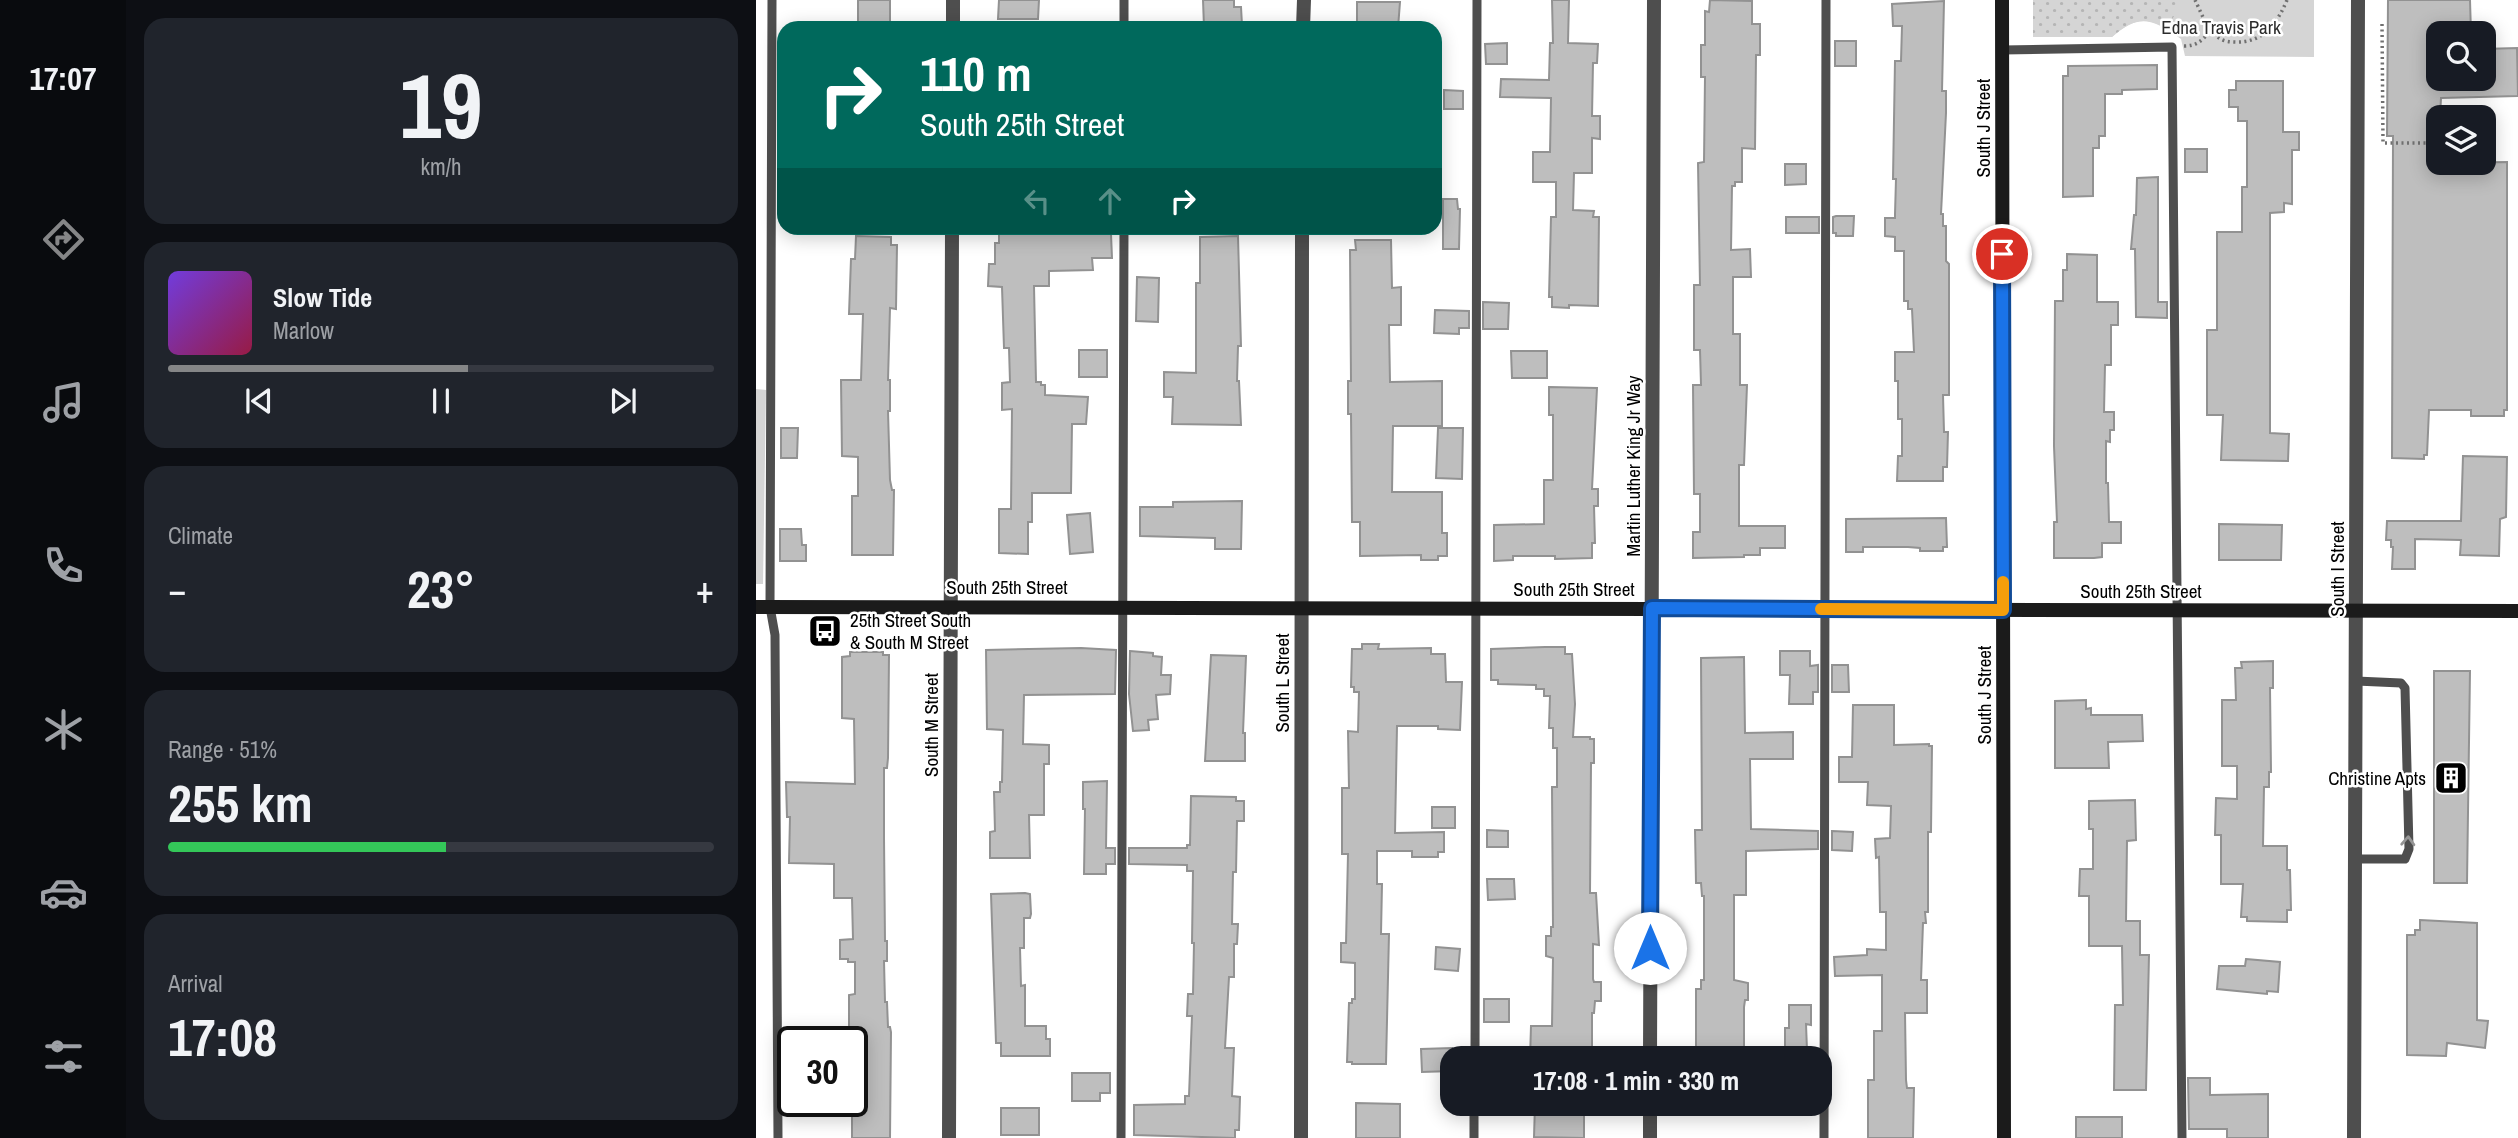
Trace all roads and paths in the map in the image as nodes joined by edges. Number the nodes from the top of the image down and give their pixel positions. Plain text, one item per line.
1 (772, 0) edge
2 (953, 0) edge
3 (1125, 0) edge
4 (1304, 0) edge
5 (1478, 0) edge
6 (1654, 0) edge
7 (1826, 0) edge
8 (2002, 0) edge
9 (2195, 0) edge
10 (2287, 0) edge
11 (2358, 0) edge
12 (953, 21) edge
13 (1124, 21) edge
14 (1303, 21) edge
15 (2382, 24) dead end
16 (2211, 30) junction
17 (2172, 47) junction
18 (2002, 50) junction
19 (2426, 143) edge
20 (952, 235) edge
21 (1124, 235) edge
22 (1303, 235) edge
23 (763, 607) edge
24 (950, 607) junction
25 (1124, 607) junction
26 (1301, 607) junction
27 (1476, 608) junction
28 (1652, 608) junction
29 (1824, 609) junction
30 (2003, 610) junction
31 (2177, 610) junction
32 (2356, 611) junction
33 (2518, 611) edge
34 (2356, 681) junction
35 (2355, 859) junction
36 (1475, 1046) edge
37 (1650, 1046) edge
38 (1475, 1116) edge
39 (1650, 1116) edge
40 (778, 1138) edge
41 (949, 1138) edge
42 (1121, 1138) edge
43 (1301, 1138) edge
44 (1474, 1138) edge
45 (1650, 1138) edge
46 (1824, 1138) edge
47 (2004, 1138) edge
48 (2182, 1138) edge
49 (2354, 1138) edge

1 - 23 lane
2 - 12 street
3 - 13 lane
4 - 14 street
5 - 27 lane
6 - 28 street, Martin Luther King Jr Way
7 - 29 lane
8 - 18 street, South J Street
9 - 16 path
10 - 16 path
11 - 32 street, South I Street
15 - 19 path
16 - 17 path
17 - 18 lane
17 - 31 lane
18 - 30 street, South J Street
20 - 24 street, South M Street
21 - 25 lane
22 - 26 street, South L Street
23 - 24 street, South 25th Street
23 - 40 lane
24 - 25 street, South 25th Street
24 - 41 street, South M Street
25 - 26 street, South 25th Street
25 - 42 lane
26 - 27 street, South 25th Street
26 - 43 street, South L Street
27 - 28 street, South 25th Street
27 - 36 lane
28 - 29 street, South 25th Street
28 - 37 street, Martin Luther King Jr Way
29 - 30 street, South 25th Street
29 - 46 lane
30 - 31 street, South 25th Street
30 - 47 street, South J Street
31 - 32 street, South 25th Street
31 - 48 lane
32 - 33 street, South 25th Street
32 - 34 street, South I Street
34 - 35 street, South I Street
35 -> 34 lane
35 - 49 street, South I Street
38 - 44 lane
39 - 45 street

